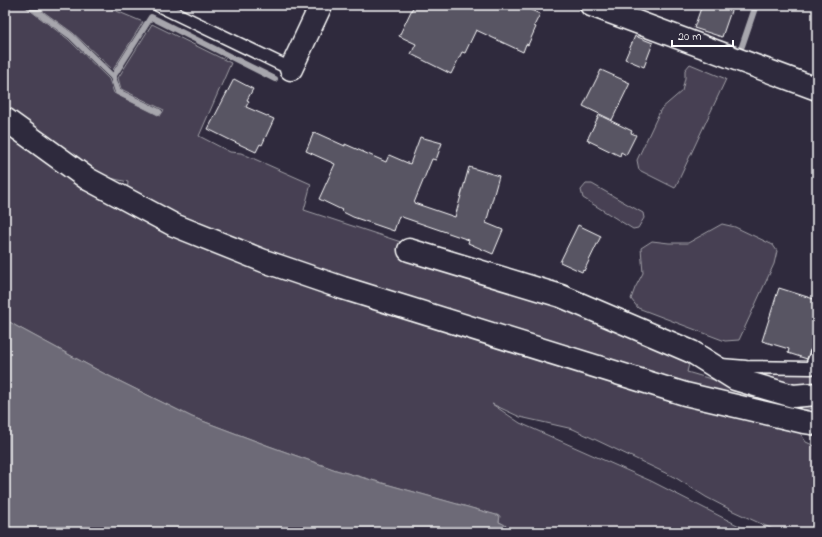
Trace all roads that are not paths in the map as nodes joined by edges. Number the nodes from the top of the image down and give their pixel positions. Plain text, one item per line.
1 (158, 5) edge
2 (321, 5) edge
3 (591, 5) edge
4 (291, 69) joint
5 (817, 89) edge
6 (5, 119) edge
7 (409, 250) dead end
8 (817, 353) edge
9 (711, 364) junction
10 (817, 394) edge
11 (817, 424) edge

1 - 4 lane
2 - 4 street
3 - 5 street
6 - 11 street
7 - 9 street
8 - 9 lane
9 - 10 street

